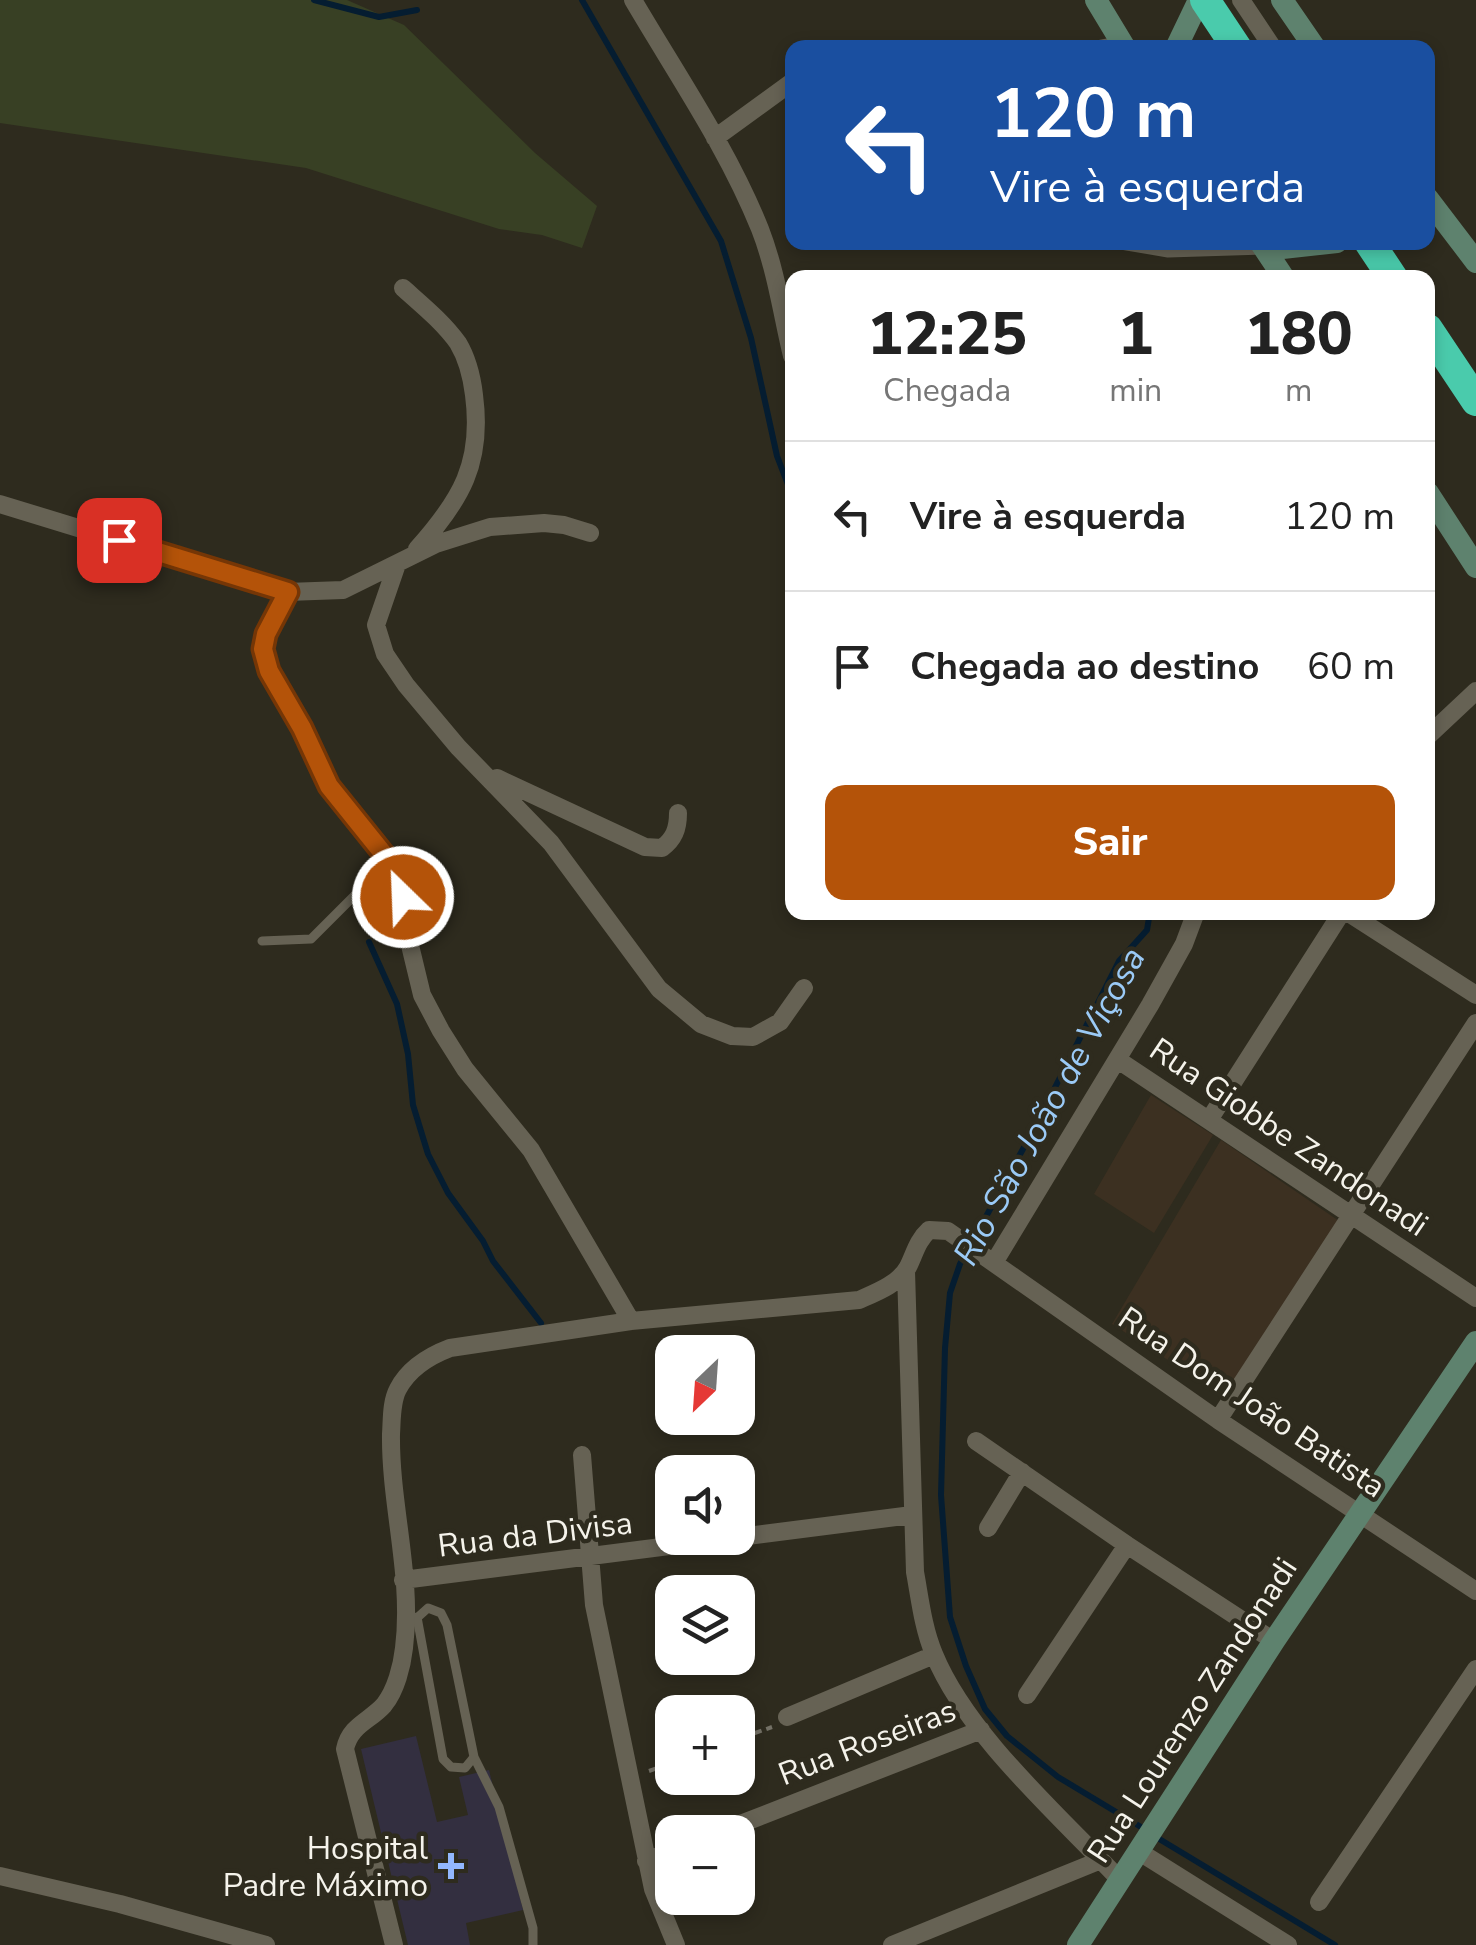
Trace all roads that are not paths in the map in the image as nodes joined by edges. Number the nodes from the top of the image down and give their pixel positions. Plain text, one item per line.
1 (633, 0) edge
2 (1096, 0) edge
3 (1202, 0) edge
4 (1242, 0) edge
5 (1282, 0) edge
6 (1121, 40) edge
7 (1180, 40) edge
8 (1231, 40) edge
9 (1268, 40) edge
10 (1310, 40) edge
11 (785, 87) edge
12 (714, 138) junction
13 (1435, 208) edge
14 (1155, 250) edge
15 (1200, 250) edge
16 (1476, 262) edge
17 (402, 288) dead end
18 (785, 328) edge
19 (1435, 340) edge
20 (1476, 402) edge
21 (0, 504) edge
22 (1435, 505) edge
23 (590, 533) dead end
24 (404, 561) junction
25 (1476, 567) edge
26 (288, 592) junction
27 (1476, 691) edge
28 (1435, 729) edge
29 (478, 768) junction
30 (678, 813) dead end
31 (394, 868) junction
32 (1193, 920) edge
33 (1339, 920) edge
34 (1357, 920) edge
35 (262, 941) dead end
36 (804, 988) dead end
37 (1476, 995) edge
38 (1471, 1030) edge
39 (1118, 1060) junction
40 (1209, 1120) junction
41 (1351, 1214) junction
42 (995, 1262) junction
43 (906, 1270) junction
44 (1476, 1298) edge
45 (631, 1322) junction
46 (1476, 1342) edge
47 (1218, 1420) junction
48 (976, 1441) dead end
49 (582, 1455) dead end
50 (1022, 1472) junction
51 (1361, 1512) junction
52 (912, 1515) junction
53 (988, 1528) dead end
54 (1127, 1546) junction
55 (589, 1556) junction
56 (403, 1580) junction
57 (1476, 1591) edge
58 (411, 1623) junction
59 (1274, 1641) junction
60 (934, 1655) junction
61 (1476, 1668) edge
62 (1028, 1694) dead end
63 (779, 1722) road end
64 (981, 1730) junction
65 (474, 1757) junction
66 (755, 1818) edge
67 (1142, 1845) junction
68 (655, 1858) edge
69 (1101, 1860) junction
70 (646, 1862) junction
71 (0, 1876) edge
72 (1120, 1880) junction
73 (1320, 1902) dead end
74 (1286, 1944) edge
75 (266, 1945) edge
76 (394, 1945) edge
77 (533, 1945) edge
78 (676, 1945) edge
79 (892, 1945) edge
80 (1078, 1945) edge

1 - 12 street
2 - 6 street
3 - 7 street
3 - 8 highway
4 - 9 street
5 - 10 street
11 - 12 street
12 - 18 street
13 - 16 street
14 - 15 lane
17 - 24 street
19 - 20 highway
21 - 26 street
22 - 25 street
23 - 24 street
24 - 26 street
24 - 29 street
26 - 31 street
27 - 28 street
29 - 30 street
29 - 36 street
31 - 35 lane
31 - 45 street
32 - 39 street
33 - 40 street
34 - 37 street
38 - 41 street
39 - 40 street, Rua Giobbe Zandonadi
39 - 42 street
40 - 41 street, Rua Giobbe Zandonadi
41 - 44 street, Rua Giobbe Zandonadi
41 - 47 street
42 - 43 street, Rua Dom João Batista
42 - 47 street, Rua Dom João Batista
43 - 45 street
43 - 52 street
45 - 56 street
46 - 51 street, Rua Lourenzo Zandonadi
47 - 51 street, Rua Dom João Batista
48 - 50 street
49 - 55 street
50 - 53 street
50 - 54 street
51 - 57 street, Rua Dom João Batista
51 - 59 street, Rua Lourenzo Zandonadi
52 - 55 street, Rua da Divisa
52 - 60 street
54 - 59 street
54 - 62 street
55 - 56 street, Rua da Divisa
55 - 70 street
56 - 58 street
58 - 65 lane
58 - 65 lane
58 - 76 street
59 - 67 street, Rua Lourenzo Zandonadi
60 - 63 street
60 - 64 street
61 - 73 street
64 - 66 street, Rua Roseiras
64 - 69 street
65 - 77 lane
67 - 72 street, Rua Lourenzo Zandonadi
67 - 74 street
68 - 70 street
69 - 72 street
69 - 79 street
70 - 78 street
71 - 75 street
72 - 80 street, Rua Lourenzo Zandonadi

